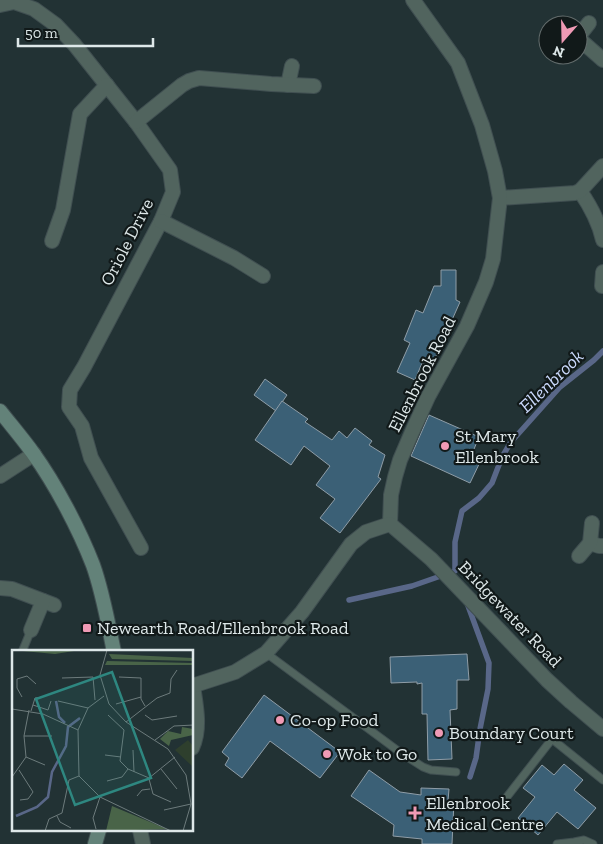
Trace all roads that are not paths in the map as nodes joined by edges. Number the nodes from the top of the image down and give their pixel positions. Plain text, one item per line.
1 (413, 0) edge
2 (9, 2) edge
3 (588, 46) edge
4 (603, 60) edge
5 (292, 66) dead end
6 (107, 85) junction
7 (288, 85) junction
8 (314, 86) dead end
9 (136, 122) junction
10 (603, 166) edge
11 (580, 192) junction
12 (500, 198) junction
13 (161, 220) junction
14 (603, 240) edge
15 (52, 241) dead end
16 (263, 276) dead end
17 (0, 411) edge
18 (34, 454) junction
19 (0, 476) edge
20 (390, 524) junction
21 (592, 524) dead end
22 (597, 544) edge
23 (141, 548) dead end
24 (579, 556) dead end
25 (0, 588) edge
26 (31, 630) joint
27 (23, 650) edge
28 (114, 650) edge
29 (266, 653) junction
30 (194, 686) edge
31 (194, 694) edge
32 (603, 729) edge
33 (194, 743) edge
34 (456, 772) dead end
35 (603, 780) edge
36 (506, 798) dead end
37 (557, 844) edge
38 (592, 844) edge

1 - 12 street, Ellenbrook Road
2 - 6 street, Oriole Drive
3 - 4 street
5 - 7 street
6 - 9 street, Oriole Drive
6 - 15 street
7 - 8 street
7 - 9 street
9 - 13 street, Oriole Drive
10 - 11 street
11 - 12 street
11 - 14 street
12 - 20 street, Ellenbrook Road
13 - 16 street
13 - 23 street, Oriole Drive
17 - 18 main road
18 - 19 street
18 - 28 main road
20 - 29 street
20 - 32 street, Bridgewater Road
21 - 22 street
22 - 24 street
25 - 26 street
26 - 27 lane
29 - 30 street
29 - 34 lane
31 - 33 street
35 - 36 lane
37 - 38 lane

